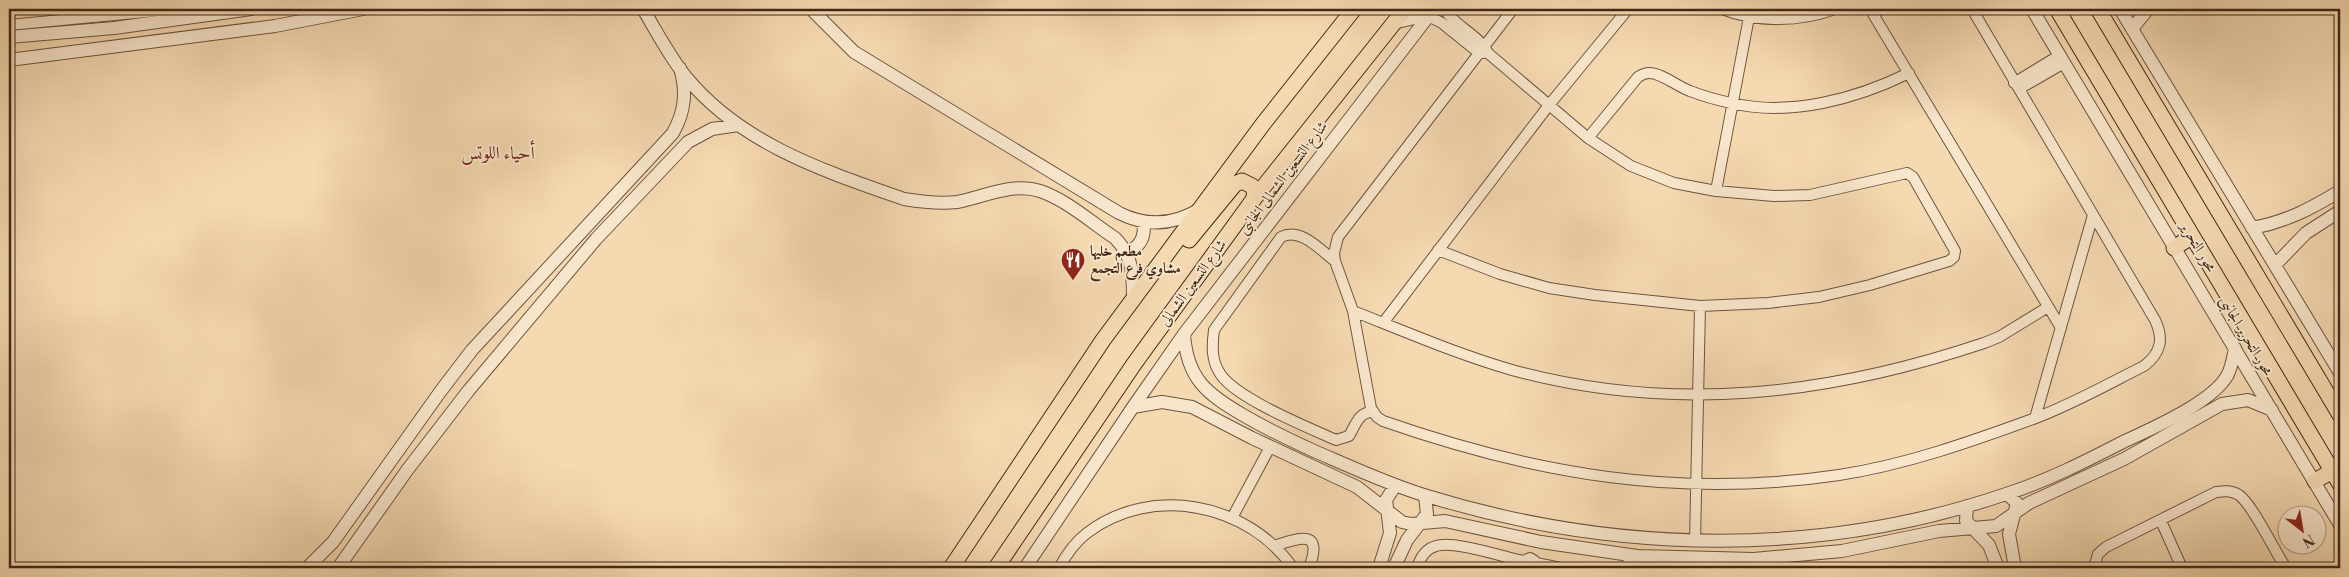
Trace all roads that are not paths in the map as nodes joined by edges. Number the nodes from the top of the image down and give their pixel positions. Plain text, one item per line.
1 (177, 9) edge
2 (252, 9) edge
3 (363, 9) edge
4 (643, 9) edge
5 (811, 9) edge
6 (1354, 9) edge
7 (1405, 9) edge
8 (1444, 9) edge
9 (1513, 9) edge
10 (1628, 9) edge
11 (1722, 9) edge
12 (1835, 9) edge
13 (1870, 9) edge
14 (1972, 9) edge
15 (2032, 9) edge
16 (2057, 9) edge
17 (2098, 9) edge
18 (2120, 9) edge
19 (2148, 9) edge
20 (1431, 12) edge
21 (1749, 17) junction
22 (1393, 24) junction
23 (9, 25) edge
24 (2132, 29) junction
25 (9, 37) edge
26 (1481, 48) junction
27 (2062, 59) junction
28 (9, 60) edge
29 (680, 68) junction
30 (1909, 73) junction
31 (2016, 86) junction
32 (1732, 104) junction
33 (1549, 105) junction
34 (738, 125) junction
35 (1588, 138) junction
36 (1716, 191) junction
37 (2340, 191) edge
38 (1253, 200) junction
39 (1200, 209) junction
40 (2340, 211) edge
41 (2093, 215) junction
42 (1143, 222) junction
43 (2252, 228) junction
44 (2192, 237) junction
45 (2174, 248) junction
46 (1438, 250) junction
47 (1126, 252) junction
48 (1166, 254) junction
49 (1335, 261) junction
50 (2276, 264) junction
51 (1133, 299) junction
52 (1700, 306) junction
53 (2048, 307) junction
54 (1353, 311) junction
55 (1383, 323) junction
56 (2061, 328) junction
57 (1184, 334) junction
58 (2235, 348) junction
59 (2340, 372) edge
60 (1698, 394) junction
61 (1214, 398) junction
62 (2204, 399) junction
63 (1133, 407) junction
64 (2272, 410) junction
65 (2211, 411) junction
66 (1373, 412) junction
67 (1206, 413) junction
68 (2340, 414) edge
69 (2035, 418) junction
70 (1270, 447) junction
71 (2332, 471) junction
72 (2315, 481) junction
73 (1696, 484) junction
74 (2340, 484) edge
75 (1396, 486) junction
76 (2008, 494) junction
77 (1425, 496) junction
78 (1968, 506) junction
79 (1387, 512) junction
80 (2015, 512) junction
81 (1232, 518) junction
82 (2161, 521) junction
83 (1420, 524) junction
84 (2340, 525) edge
85 (1972, 528) junction
86 (1695, 541) junction
87 (1274, 546) junction
88 (1629, 555) junction
89 (1646, 562) edge
90 (1523, 565) edge
91 (1535, 566) edge
92 (311, 567) edge
93 (338, 568) edge
94 (952, 568) edge
95 (996, 568) edge
96 (1025, 568) edge
97 (1058, 568) edge
98 (1293, 568) edge
99 (1310, 568) edge
100 (1379, 568) edge
101 (1394, 568) edge
102 (1417, 568) edge
103 (1561, 568) edge
104 (1628, 568) edge
105 (1998, 568) edge
106 (2015, 568) edge
107 (2094, 568) edge
108 (2182, 568) edge
109 (2286, 568) edge

1 - 23 street
2 - 25 street
3 - 28 street
4 - 29 street
5 - 42 street
6 - 39 main road
7 - 22 main road, شارع التسعين الشمالى
8 - 26 street
9 - 26 street
10 - 33 street
11 - 21 street
12 - 21 street
13 - 30 street
14 - 31 street
15 - 27 street, محور التحرير الجانبى
16 - 44 main road, محور التحرير
17 - 68 main road
18 - 24 street
19 - 24 street
20 - 22 street
20 - 26 street
20 - 57 street, شارع التسعين الشمالى الجانبى
21 - 32 street
22 - 38 main road, شارع التسعين الشمالى
24 - 43 street
26 - 33 street
26 - 49 street
27 - 31 street
27 - 45 street, محور التحرير الجانبى
29 - 34 street
29 - 92 street
30 - 32 street
30 - 53 street
31 - 41 street
32 - 35 street
32 - 36 street
33 - 35 street
33 - 46 street
34 - 47 street
34 - 93 street
35 - 36 street
36 - 52 street
37 - 43 street
38 - 48 main road
38 - 95 main road, شارع التسعين الشمالى
39 - 42 street
39 - 48 main road
40 - 50 street
41 - 56 street
41 - 69 street
42 - 47 street
43 - 50 street
44 - 45 main road
44 - 71 main road, محور التحرير
45 - 58 street, محور التحرير الجانبى
46 - 52 street
46 - 55 street
47 - 51 street
48 - 51 main road
49 - 54 street
49 - 66 street
50 - 59 street
51 - 94 main road
52 - 60 street
53 - 56 street
53 - 60 street
54 - 55 street
54 - 66 street
55 - 60 street
56 - 69 street
57 - 61 street
57 - 63 street, شارع التسعين الشمالى الجانبى
58 - 62 street
58 - 64 street, محور التحرير الجانبى
60 - 73 street
61 - 67 street
61 - 75 street
62 - 65 street
62 - 76 street
63 - 67 street
63 - 96 street, شارع التسعين الشمالى الجانبى
64 - 65 street
64 - 72 street, محور التحرير الجانبى
65 - 80 street
66 - 73 street
67 - 70 street
69 - 73 street
70 - 79 street
70 - 81 street
71 - 72 main road
71 - 74 main road, محور التحرير
72 - 84 street, محور التحرير الجانبى
73 - 86 street
75 - 77 street
75 - 79 street
76 - 78 street
76 - 80 street
77 - 83 street
77 - 86 street
78 - 85 street
78 - 86 street
79 - 83 street
79 - 100 street
80 - 85 street
80 - 106 street
81 - 87 street
81 - 97 street
82 - 107 street
82 - 108 street
82 - 109 street
83 - 88 street
83 - 101 street
85 - 89 street
85 - 105 street
87 - 98 street
87 - 99 street
88 - 89 street
88 - 104 street
90 - 91 street
90 - 102 street
91 - 103 street

